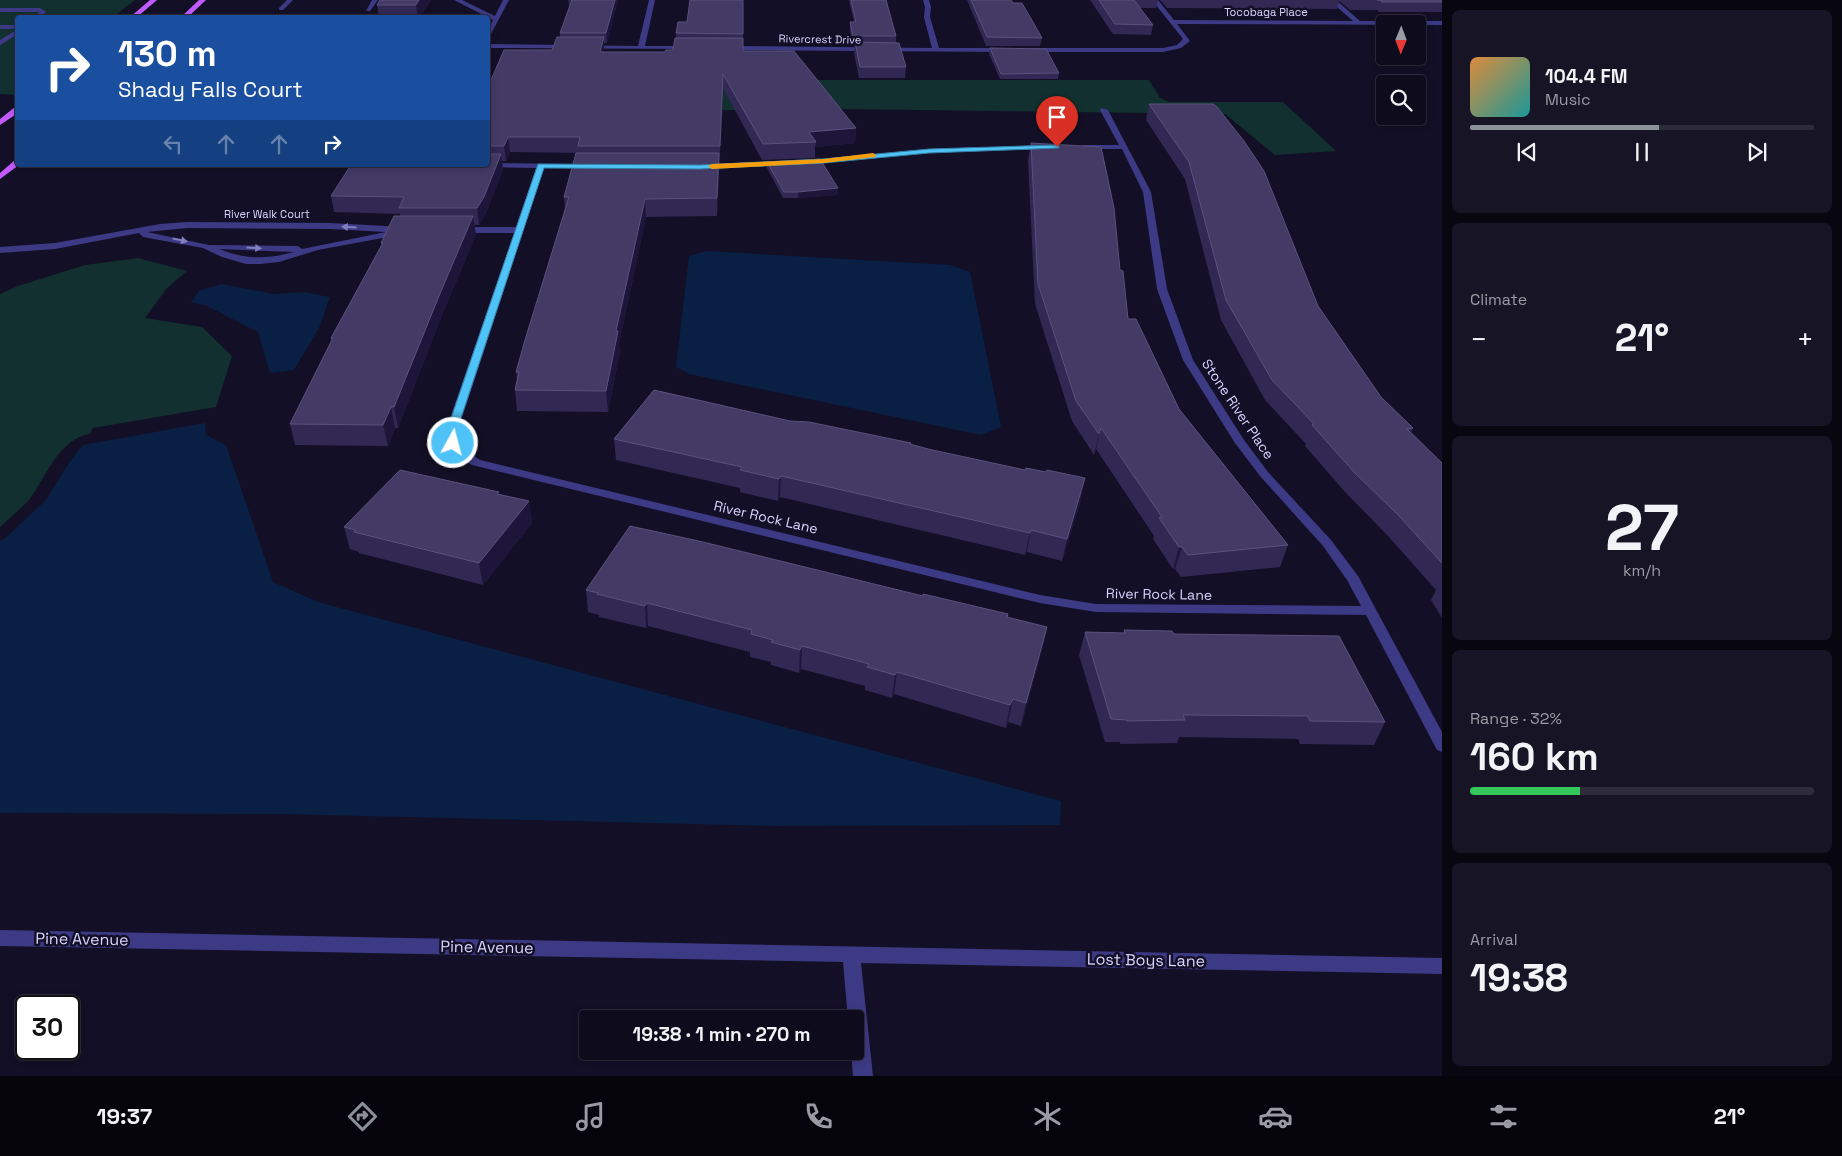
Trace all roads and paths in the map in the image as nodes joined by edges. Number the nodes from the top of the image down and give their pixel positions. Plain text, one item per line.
1 (154, 0) edge
2 (203, 0) edge
3 (290, 0) edge
4 (375, 0) edge
5 (457, 0) edge
6 (506, 0) edge
7 (652, 0) edge
8 (926, 0) edge
9 (1155, 0) edge
10 (1332, 0) edge
11 (281, 9) dead end
12 (0, 10) edge
13 (368, 10) dead end
14 (40, 15) edge
15 (136, 15) edge
16 (186, 15) edge
17 (488, 15) edge
18 (490, 16) edge
19 (496, 19) junction
20 (1172, 22) junction
21 (1359, 23) junction
22 (1442, 24) edge
23 (0, 27) edge
24 (15, 29) edge
25 (490, 30) edge
26 (15, 31) edge
27 (0, 43) edge
28 (490, 46) edge
29 (641, 47) junction
30 (700, 48) edge
31 (720, 48) edge
32 (936, 50) junction
33 (1013, 50) edge
34 (1023, 50) edge
35 (1104, 110) dead end
36 (15, 111) edge
37 (0, 123) edge
38 (1059, 147) edge
39 (1077, 147) edge
40 (1124, 147) junction
41 (15, 164) edge
42 (490, 165) edge
43 (541, 166) junction
44 (600, 166) edge
45 (690, 167) edge
46 (0, 177) edge
47 (297, 226) junction
48 (451, 230) edge
49 (519, 230) junction
50 (132, 232) junction
51 (205, 246) junction
52 (316, 248) junction
53 (0, 250) edge
54 (292, 250) junction
55 (1370, 611) junction
56 (1442, 746) edge
57 (0, 938) edge
58 (851, 954) junction
59 (1442, 966) edge
60 (863, 1076) edge

1 - 15 main road
2 - 16 main road
3 - 11 street
4 - 13 street
5 - 17 street
6 - 19 street
7 - 29 street
8 - 32 street
9 - 20 street
10 - 21 street
12 - 14 street
18 - 19 street
19 - 25 street
20 - 21 street, Tocobaga Place
20 - 34 street
21 - 22 street, Tocobaga Place
23 - 24 street
26 - 27 street
28 - 29 street
29 - 30 street
31 - 32 street, Rivercrest Drive
32 - 33 street, Rivercrest Drive
35 - 40 street, Stone River Place
36 - 37 main road
38 - 45 street
39 - 40 street
40 - 55 street, Stone River Place
41 - 46 main road
42 - 43 street
43 - 44 street
43 - 49 street, River Rock Lane
47 - 50 street, River Walk Court
52 -> 47 street, River Walk Court
47 - 54 street
48 - 49 street
49 - 55 street, River Rock Lane
50 -> 51 street, River Walk Court
50 - 53 street, River Walk Court
51 - 52 street, River Walk Court
51 -> 54 street, River Walk Court
52 - 54 street, River Walk Court
55 - 56 street, Stone River Place
57 - 58 street, Pine Avenue
58 - 59 street, Lost Boys Lane
58 - 60 street

